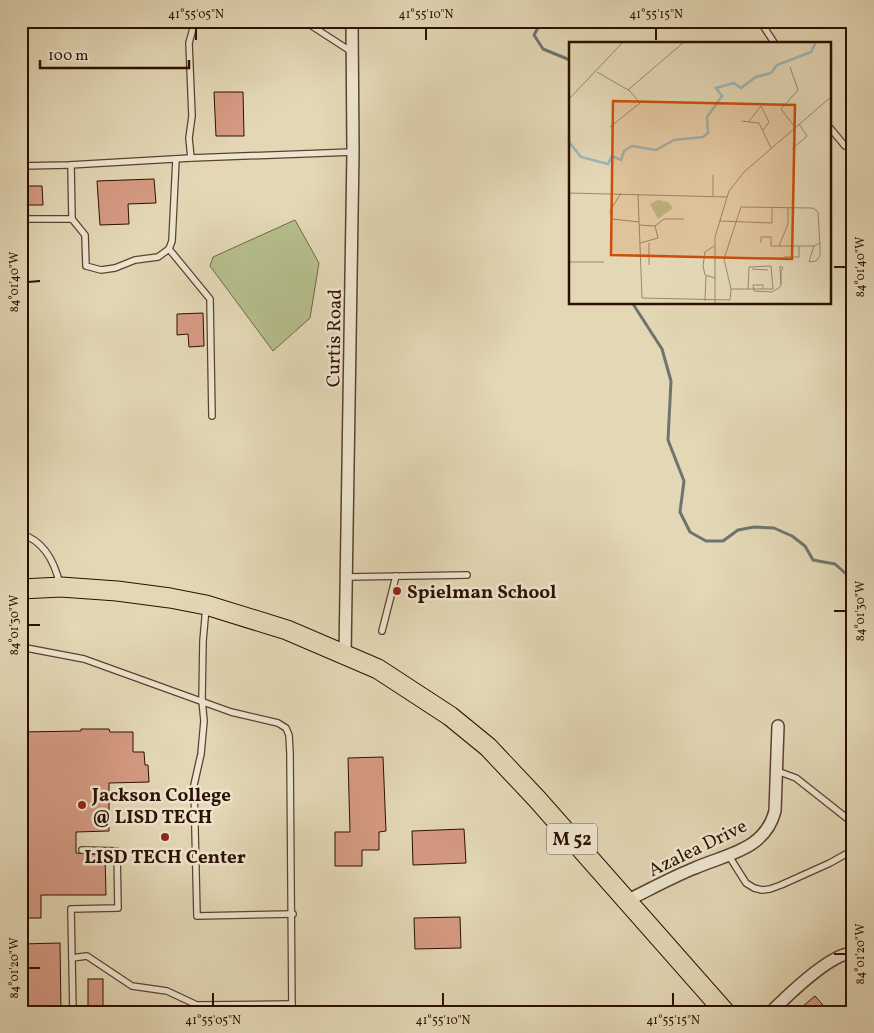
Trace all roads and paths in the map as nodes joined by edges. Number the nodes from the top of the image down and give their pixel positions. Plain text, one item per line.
1 (195, 21) edge
2 (304, 21) edge
3 (352, 21) edge
4 (760, 21) edge
5 (773, 42) edge
6 (352, 52) junction
7 (832, 130) edge
8 (853, 150) edge
9 (353, 152) junction
10 (190, 158) junction
11 (176, 159) junction
12 (71, 165) junction
13 (21, 166) edge
14 (21, 219) edge
15 (72, 219) junction
16 (169, 249) junction
17 (212, 416) dead end
18 (21, 534) edge
19 (467, 575) dead end
20 (396, 576) junction
21 (347, 578) junction
22 (61, 587) junction
23 (21, 589) edge
24 (206, 605) junction
25 (382, 632) dead end
26 (21, 647) edge
27 (345, 655) junction
28 (202, 700) junction
29 (778, 726) dead end
30 (777, 771) junction
31 (853, 823) edge
32 (82, 850) dead end
33 (853, 850) edge
34 (729, 856) junction
35 (626, 901) junction
36 (293, 914) junction
37 (853, 953) edge
38 (72, 958) junction
39 (292, 1004) junction
40 (73, 1012) edge
41 (292, 1012) edge
42 (726, 1012) edge
43 (771, 1012) edge

1 - 10 lane
2 - 6 lane
3 - 6 street, Curtis Road
4 - 5 lane
6 - 9 street, Curtis Road
7 - 8 lane
9 - 10 lane
9 - 21 street, Curtis Road
10 - 11 lane
11 - 12 lane
11 - 16 lane
12 - 13 lane
12 - 15 lane
14 - 15 lane
15 - 16 lane
16 - 17 lane
18 - 22 lane
19 - 20 lane
20 - 21 lane
20 - 25 lane
21 - 27 street, Curtis Road
22 - 23 main road
22 - 24 main road
24 - 27 main road
24 - 28 lane
26 - 28 lane
27 - 35 main road, M 52
28 - 36 lane
28 - 36 lane
29 - 30 street, Azalea Drive
30 - 31 lane
30 - 34 street, Azalea Drive
32 - 38 lane
33 - 34 lane
34 - 35 street, Azalea Drive
35 - 42 main road, M 52
36 - 39 lane
37 - 43 street
38 - 39 lane
38 - 40 lane
39 - 41 lane

